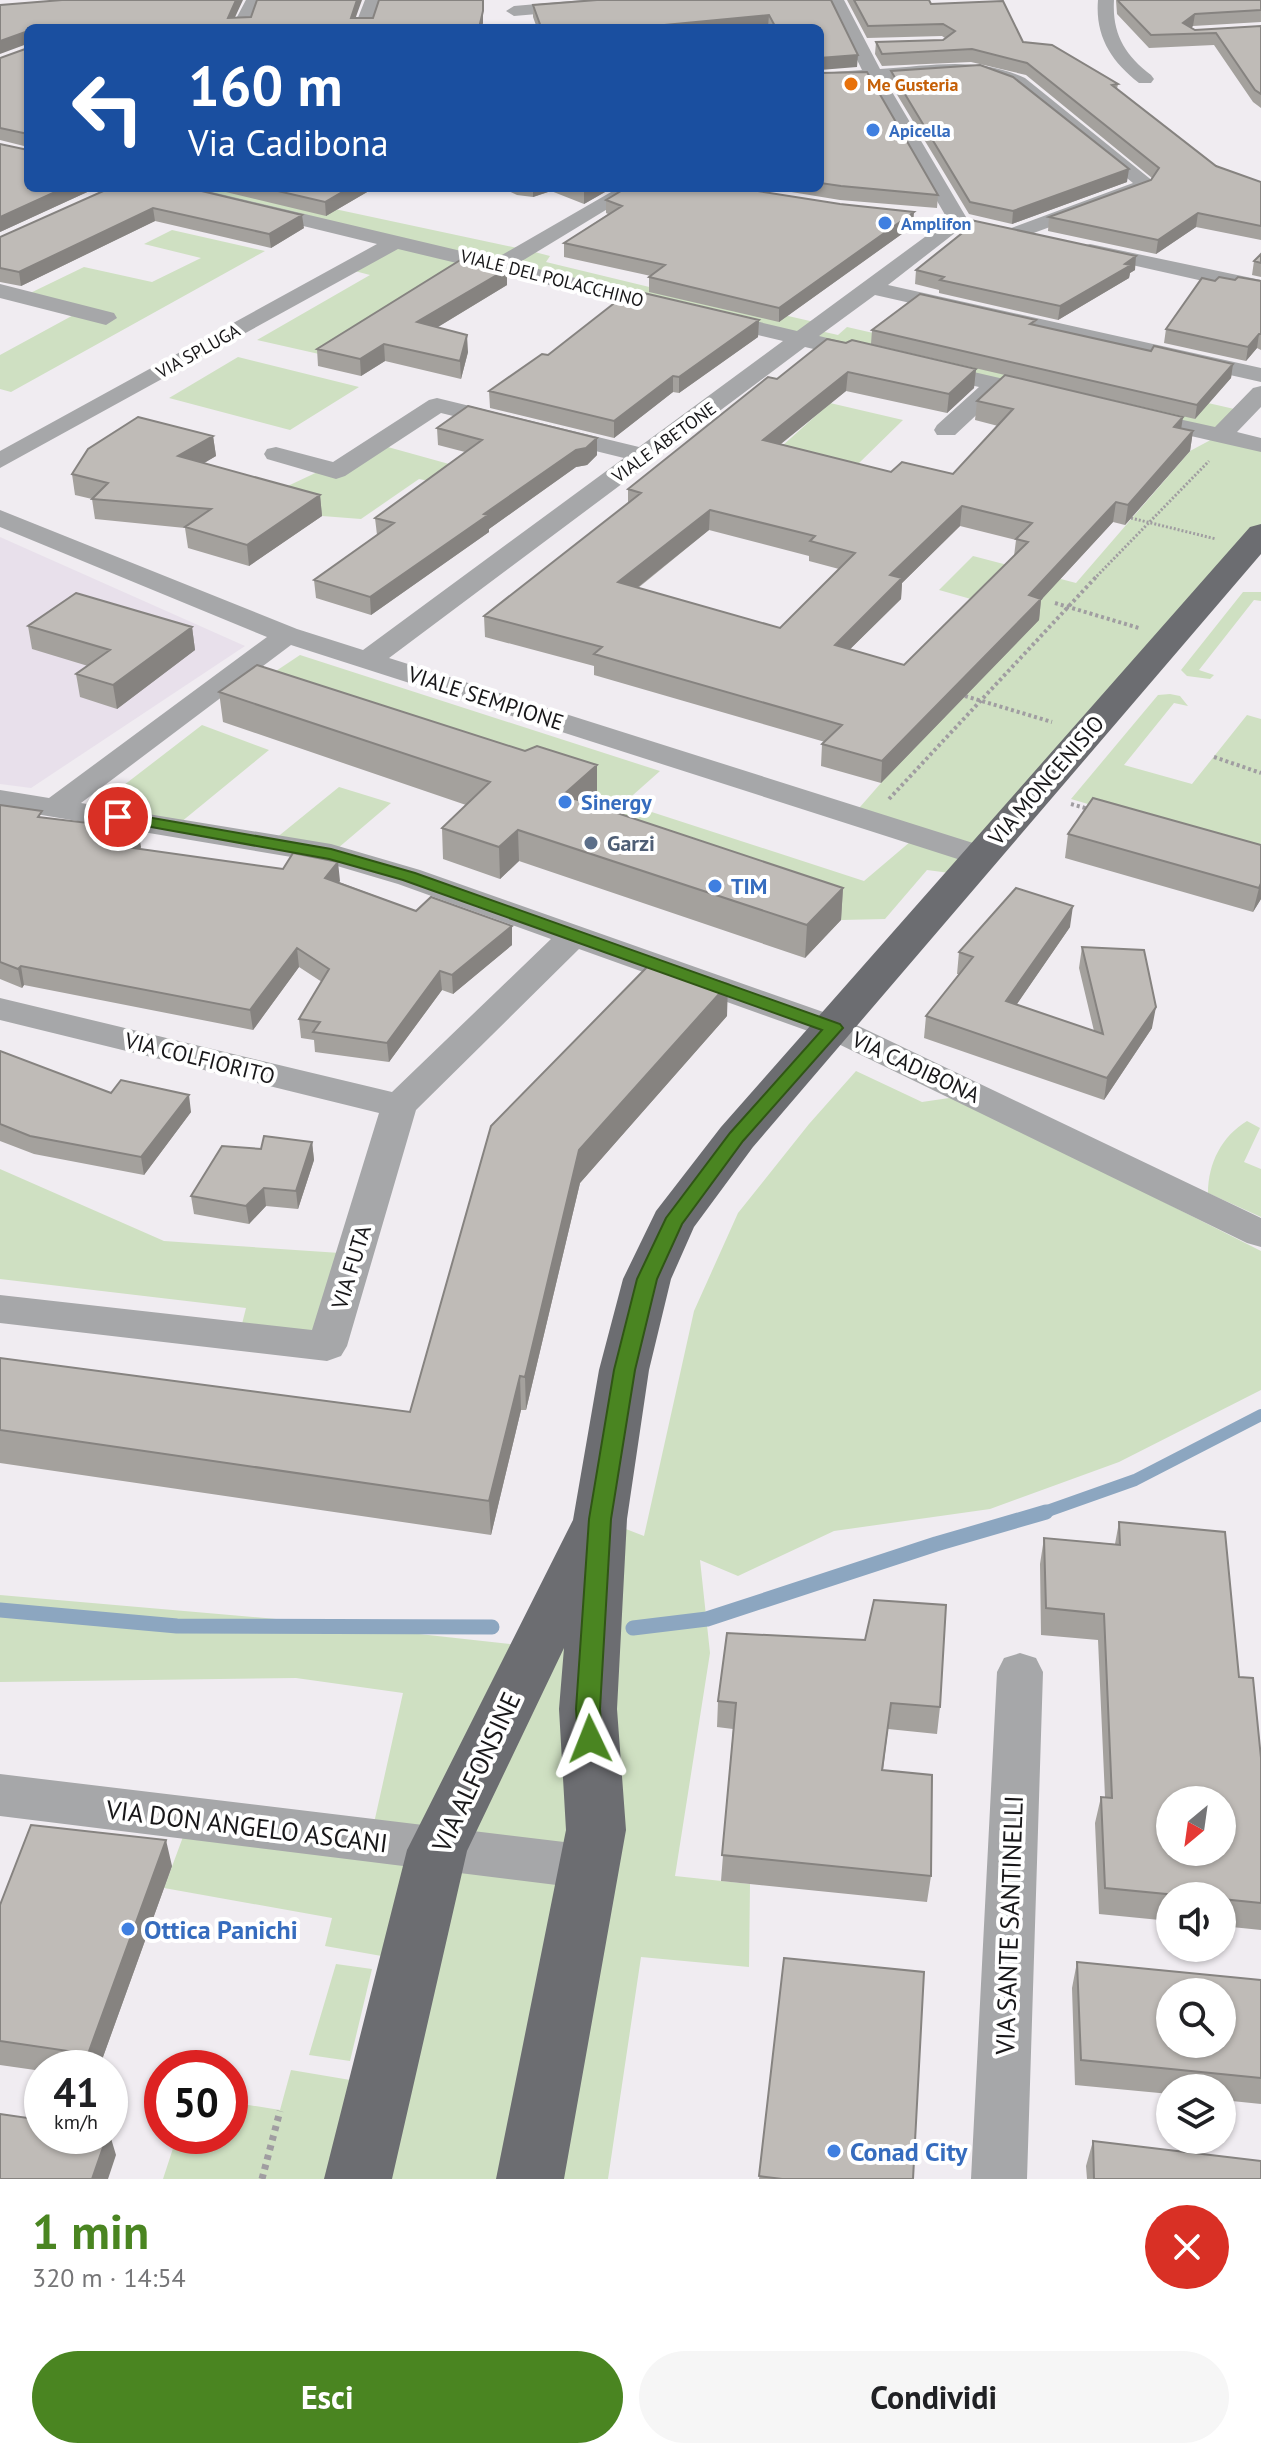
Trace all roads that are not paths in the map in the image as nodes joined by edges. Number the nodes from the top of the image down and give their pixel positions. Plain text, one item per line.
1 (254, 0) edge
2 (373, 0) edge
3 (642, 0) edge
4 (836, 0) edge
5 (1106, 0) edge
6 (514, 13) edge
7 (242, 24) edge
8 (364, 24) edge
9 (874, 76) junction
10 (824, 78) edge
11 (1145, 79) dead end
12 (187, 192) edge
13 (625, 192) edge
14 (929, 219) dead end
15 (959, 222) junction
16 (1013, 234) junction
17 (397, 241) junction
18 (501, 265) junction
19 (870, 287) junction
20 (1261, 287) edge
21 (0, 291) edge
22 (106, 318) dead end
23 (803, 339) junction
24 (1261, 375) edge
25 (996, 384) junction
26 (1261, 393) edge
27 (1070, 401) edge
28 (1115, 412) edge
29 (946, 430) dead end
30 (1225, 437) junction
31 (1261, 445) edge
32 (276, 454) dead end
33 (644, 456) junction
34 (0, 461) edge
35 (0, 518) edge
36 (1255, 541) edge
37 (287, 635) junction
38 (368, 660) junction
39 (239, 673) junction
40 (268, 683) edge
41 (0, 799) edge
42 (56, 807) junction
43 (981, 856) junction
44 (573, 936) junction
45 (0, 1009) edge
46 (834, 1028) junction
47 (399, 1106) junction
48 (1261, 1234) edge
49 (0, 1309) edge
50 (600, 1519) junction
51 (1020, 1672) dead end
52 (0, 1795) edge
53 (437, 1850) junction
54 (589, 1867) junction
55 (358, 2179) edge
56 (530, 2179) edge
57 (999, 2179) edge

1 - 7 street
2 - 8 street
3 - 6 street
4 - 9 street
5 - 11 street
9 - 10 street
9 - 15 street
9 - 16 street
12 - 17 street, VIALE DEL POLACCHINO
13 - 18 street
14 - 15 street
15 - 16 street
15 - 19 street, VIALE ABETONE
16 - 20 street
17 - 18 street, VIALE DEL POLACCHINO
17 - 34 street, VIA SPLUGA
18 - 23 street, VIALE DEL POLACCHINO
19 - 23 street, VIALE ABETONE
19 - 24 street
21 - 22 street
23 - 25 street, VIALE DEL POLACCHINO
23 - 33 street, VIALE ABETONE
25 - 27 street, VIALE DEL POLACCHINO
25 - 29 street
26 - 30 street
28 - 30 street
30 - 31 street
32 - 33 street
33 - 38 street, VIALE ABETONE
35 - 37 street, VIALE SEMPIONE
36 - 43 main road, VIA MONCENISIO
37 - 38 street, VIALE SEMPIONE
37 - 39 street
38 - 43 street, VIALE SEMPIONE
39 - 40 street
39 - 42 street
41 - 42 street, VIA CADIBONA
42 - 44 street, VIA CADIBONA
43 - 46 main road, VIA MONCENISIO
44 - 46 street, VIA CADIBONA
44 - 47 street, VIA FUTA
45 - 47 street, VIA COLFIORITO
46 - 48 street, VIA CADIBONA
46 - 50 main road, VIA ALFONSINE
47 - 49 street, VIA FUTA
50 - 53 main road, VIA ALFONSINE
50 - 54 main road, VIA ALFONSINE
51 - 57 street, VIA SANTE SANTINELLI
52 - 53 street, VIA DON ANGELO ASCANI
53 - 54 street, VIA DON ANGELO ASCANI
53 - 55 main road, VIA ALFONSINE
54 - 56 main road, VIA ALFONSINE

